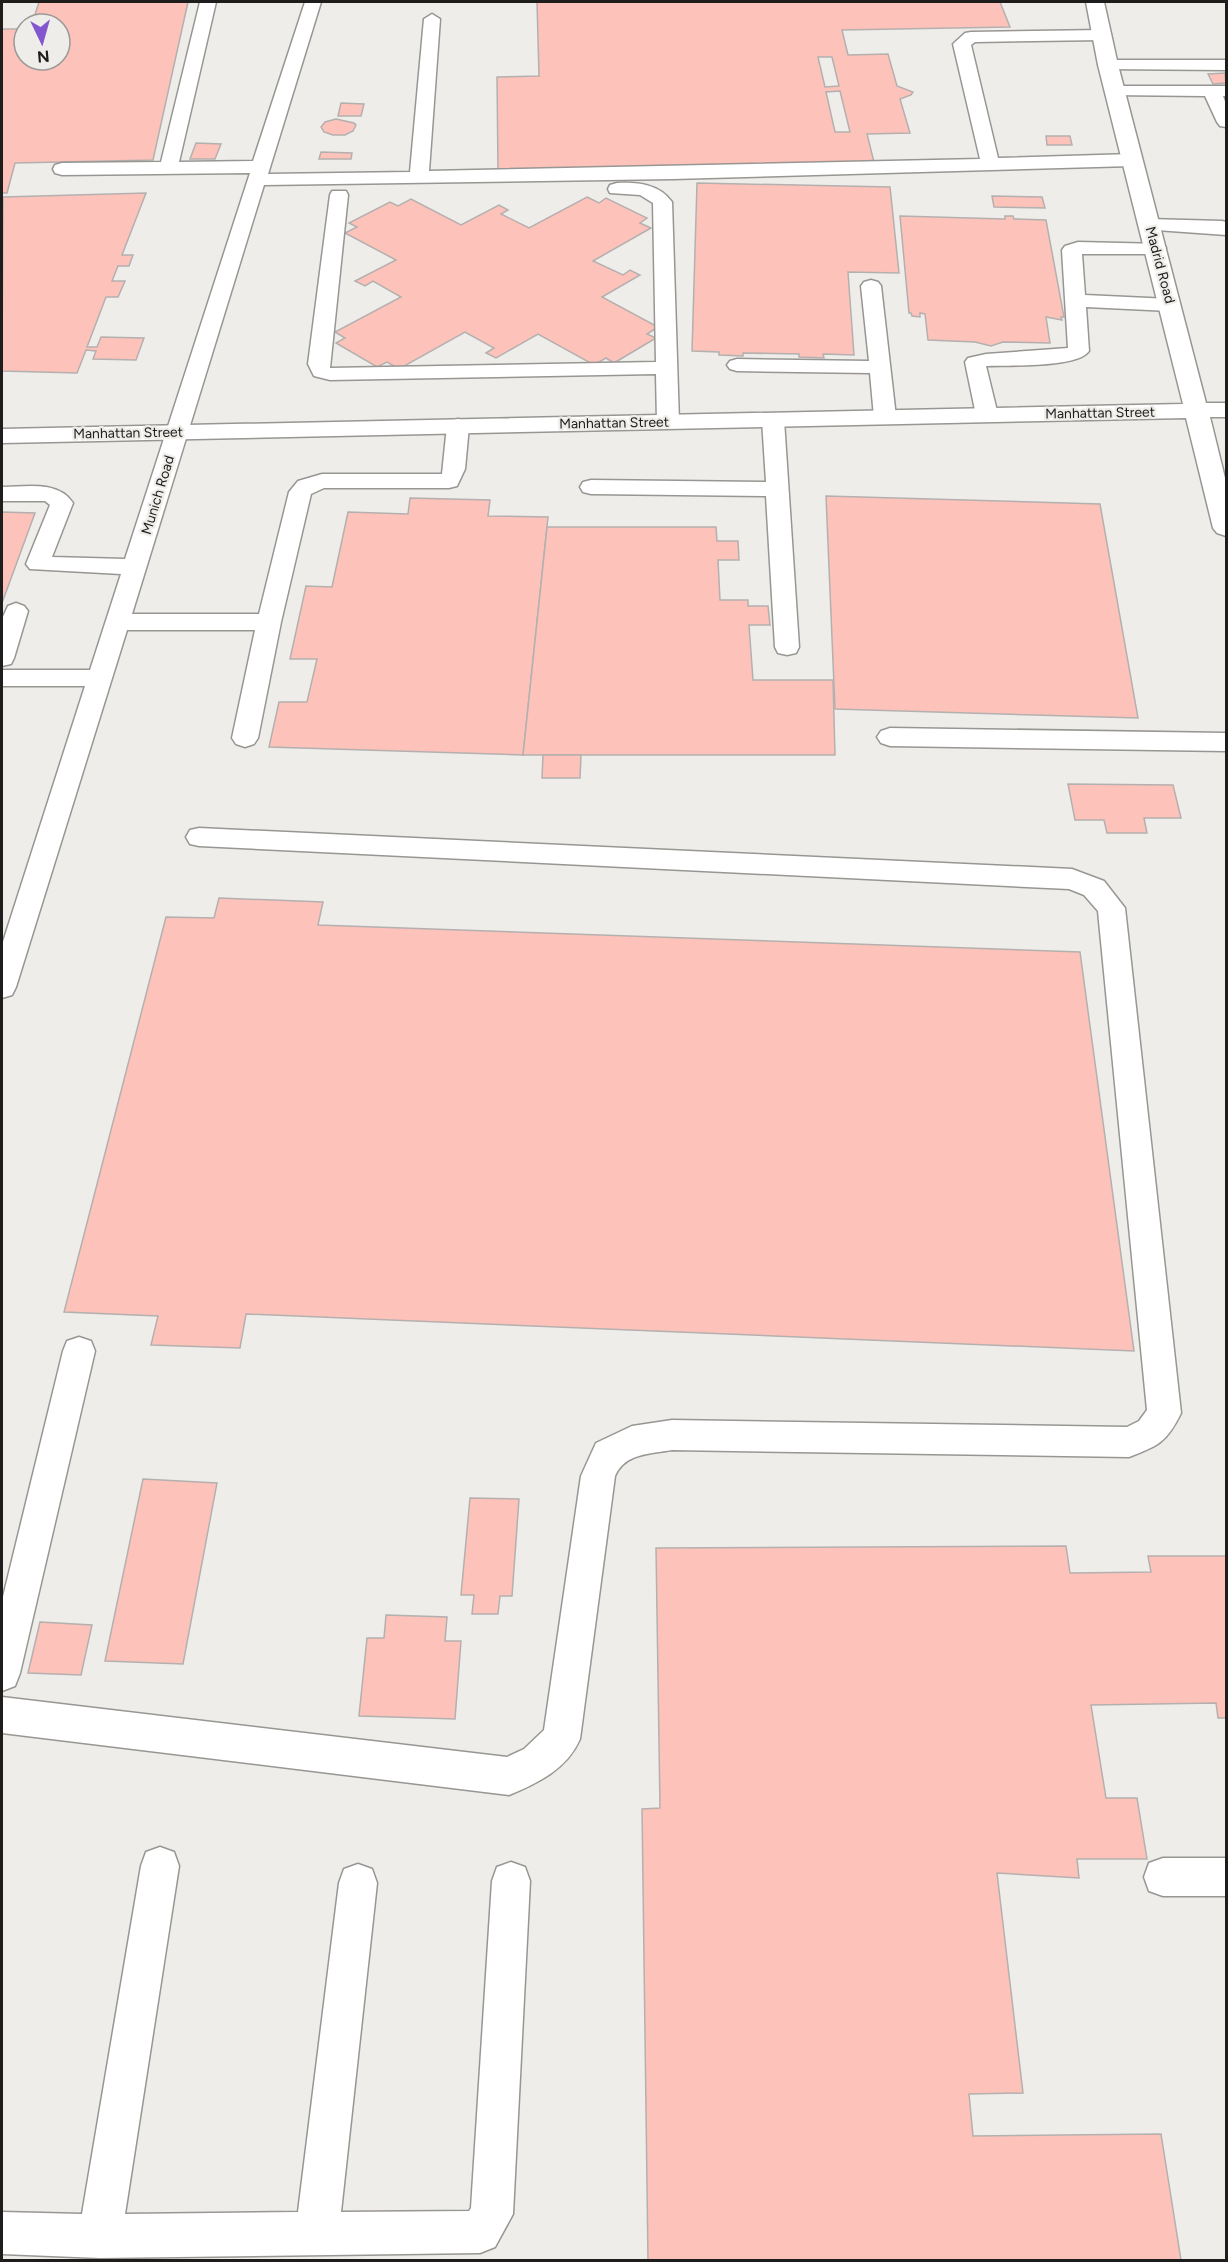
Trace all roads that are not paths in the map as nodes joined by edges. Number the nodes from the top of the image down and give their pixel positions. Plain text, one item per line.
1 (208, 2) edge
2 (312, 2) edge
3 (1095, 2) edge
4 (432, 20) dead end
5 (1102, 35) junction
6 (1108, 65) junction
7 (1227, 65) edge
8 (1115, 91) junction
9 (1219, 91) edge
10 (1227, 122) edge
11 (1132, 160) junction
12 (990, 164) junction
13 (169, 167) junction
14 (62, 169) dead end
15 (419, 177) junction
16 (256, 181) junction
17 (339, 195) junction
18 (1149, 225) junction
19 (1227, 229) edge
20 (1156, 248) junction
21 (871, 286) dead end
22 (1076, 301) junction
23 (1170, 305) junction
24 (737, 365) dead end
25 (879, 366) junction
26 (666, 368) junction
27 (1227, 410) edge
28 (1198, 411) junction
29 (987, 415) junction
30 (885, 417) junction
31 (773, 420) junction
32 (668, 422) junction
33 (458, 426) junction
34 (178, 432) junction
35 (2, 436) edge
36 (591, 487) dead end
37 (777, 489) junction
38 (2, 494) edge
39 (1227, 528) edge
40 (135, 567) junction
41 (16, 611) dead end
42 (117, 622) junction
43 (268, 622) junction
44 (787, 647) dead end
45 (2, 658) edge
46 (2, 678) edge
47 (100, 678) junction
48 (890, 737) dead end
49 (245, 738) dead end
50 (1227, 742) edge
51 (199, 837) dead end
52 (15, 904) edge
53 (2, 987) edge
54 (79, 1351) dead end
55 (2, 1673) edge
56 (2, 1715) edge
57 (160, 1866) dead end
58 (1163, 1876) dead end
59 (1227, 1876) edge
60 (511, 1881) dead end
61 (358, 1883) dead end
62 (2, 2233) edge
63 (317, 2235) junction
64 (100, 2236) junction

1 - 13 lane
2 - 16 lane, Munich Road
3 - 5 street, Madrid Road
4 - 15 lane
5 - 6 street, Madrid Road
5 - 12 lane
6 - 7 lane
6 - 8 street, Madrid Road
8 - 9 lane
8 - 11 street, Madrid Road
9 - 10 lane
11 - 12 lane
11 - 18 street, Madrid Road
12 - 15 lane
13 - 14 lane
13 - 16 lane
15 - 16 lane
16 - 17 lane
16 - 34 lane, Munich Road
17 - 26 lane
17 - 26 lane
18 - 19 lane
18 - 20 street, Madrid Road
20 - 22 lane
20 - 23 street, Madrid Road
21 - 25 lane
22 - 23 lane
22 - 29 lane
23 - 28 street, Madrid Road
24 - 25 lane
25 - 30 lane
26 - 32 lane
27 - 28 street, Manhattan Street
28 - 29 street, Manhattan Street
28 - 39 street, Madrid Road
29 - 30 street, Manhattan Street
30 - 31 street, Manhattan Street
31 - 32 street, Manhattan Street
31 - 37 lane
32 - 33 street, Manhattan Street
33 - 34 street, Manhattan Street
33 - 43 lane
34 - 35 street, Manhattan Street
34 - 40 lane, Munich Road
36 - 37 lane
37 - 44 lane
38 - 40 lane
40 - 42 lane, Munich Road
41 - 45 lane
42 - 43 lane
42 - 47 lane, Munich Road
43 - 49 lane
46 - 47 lane
47 - 52 lane, Munich Road
48 - 50 lane
51 - 56 lane
52 - 53 lane, Munich Road
54 - 55 lane
57 - 64 lane
58 - 59 lane
60 - 63 lane
61 - 63 lane
62 - 64 lane
63 - 64 lane

